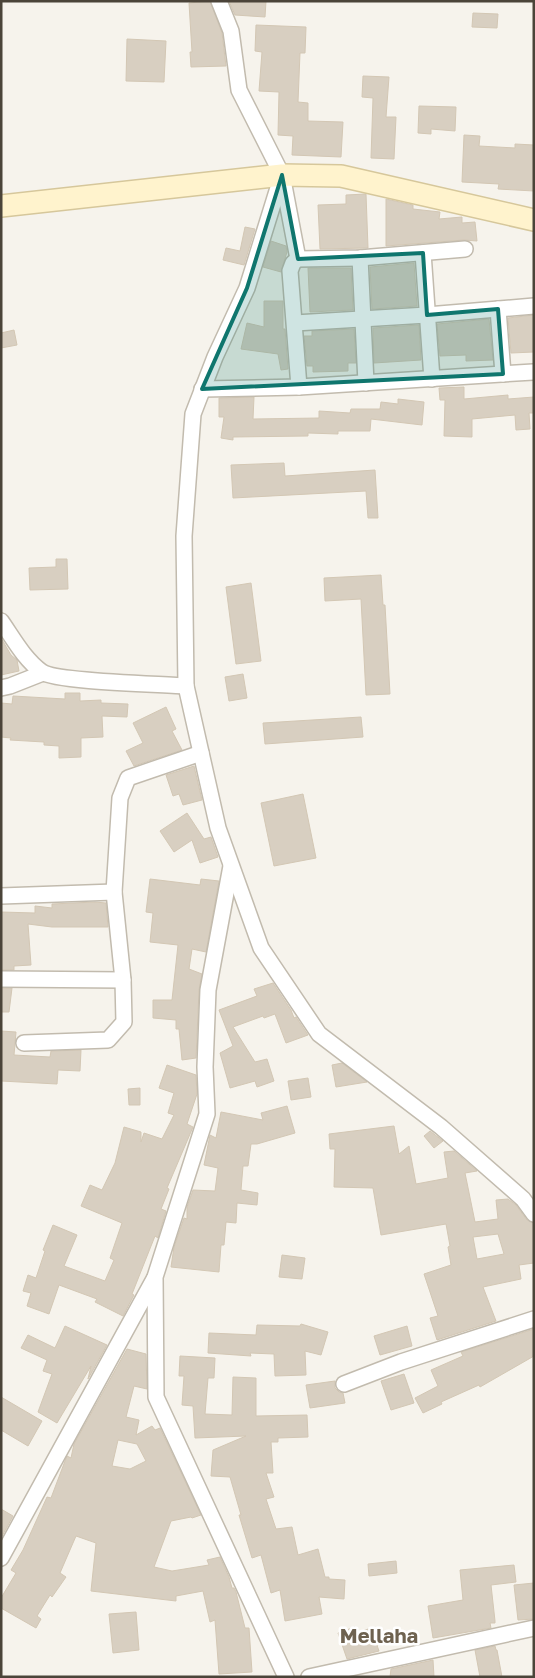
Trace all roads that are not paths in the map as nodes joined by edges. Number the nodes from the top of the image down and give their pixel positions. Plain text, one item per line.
1 (219, 1) edge
2 (282, 175) junction
3 (1, 206) edge
4 (534, 220) edge
5 (465, 249) dead end
6 (423, 253) junction
7 (360, 258) junction
8 (298, 259) junction
9 (534, 306) edge
10 (498, 309) junction
11 (427, 315) junction
12 (363, 319) junction
13 (295, 323) junction
14 (533, 372) edge
15 (503, 374) junction
16 (432, 379) junction
17 (366, 383) junction
18 (299, 387) junction
19 (202, 390) junction
20 (1, 621) edge
21 (43, 673) junction
22 (186, 686) junction
23 (1, 688) edge
24 (201, 753) junction
25 (231, 865) junction
26 (114, 892) junction
27 (1, 896) edge
28 (1, 978) edge
29 (123, 980) junction
30 (24, 1043) dead end
31 (534, 1214) edge
32 (155, 1277) junction
33 (534, 1319) edge
34 (344, 1384) dead end
35 (1, 1558) edge
36 (534, 1628) edge
37 (286, 1677) edge
38 (309, 1677) edge

1 - 2 street
2 - 3 street
2 - 4 street
2 - 8 street
2 - 19 street
5 - 6 street
6 - 7 street
6 - 11 street
7 - 8 street
7 - 12 street
8 - 13 street
9 - 10 street
10 - 11 street
10 - 15 street
11 - 12 street
11 - 16 street
12 - 13 street
12 - 17 street
13 - 18 street
14 - 15 street
15 - 16 street
16 - 17 street
17 - 18 street
18 - 19 street
19 - 22 street
20 - 21 street
21 - 22 street
21 - 23 street
22 - 24 street
24 - 25 street
24 - 26 street
25 - 31 street
25 - 32 street
26 - 27 street
26 - 29 street
28 - 29 street
29 - 30 street
32 - 35 street
32 - 37 street
33 - 34 street
36 - 38 street

